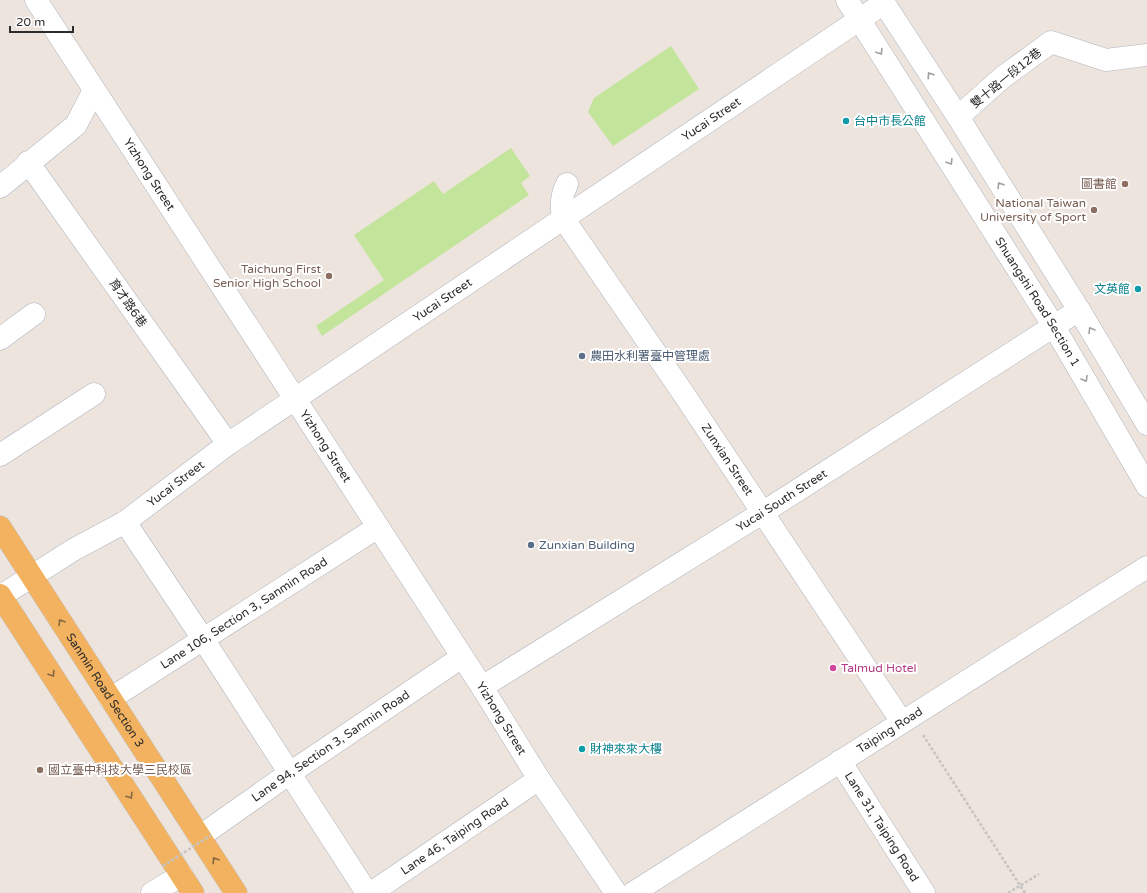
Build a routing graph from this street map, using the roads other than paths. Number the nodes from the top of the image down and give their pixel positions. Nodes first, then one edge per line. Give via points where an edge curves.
1 (36, 0) edge
2 (847, 0) edge
3 (883, 2) edge
4 (859, 19) junction
5 (1147, 55) edge
6 (94, 90) junction
7 (958, 118) junction
8 (28, 162) junction
9 (567, 184) dead end
10 (0, 187) edge
11 (563, 218) junction
12 (1079, 310) junction
13 (34, 314) dead end
14 (1053, 326) junction
15 (0, 339) edge
16 (94, 394) dead end
17 (295, 400) junction
18 (1147, 424) edge
19 (228, 444) junction
20 (0, 455) edge
21 (1147, 486) edge
22 (762, 513) junction
23 (125, 522) junction
24 (0, 527) edge
25 (378, 527) junction
26 (1147, 567) edge
27 (31, 576) junction
28 (0, 595) edge
29 (203, 639) junction
30 (462, 657) junction
31 (482, 687) junction
32 (110, 699) junction
33 (906, 719) junction
34 (840, 761) junction
35 (290, 773) junction
36 (539, 779) junction
37 (205, 836) junction
38 (172, 870) junction
39 (152, 893) edge
40 (194, 893) edge
41 (236, 893) edge
42 (367, 893) edge
43 (370, 893) edge
44 (616, 893) edge
45 (633, 893) edge
46 (924, 893) edge

1 - 6 street, Yizhong Street
2 - 4 street, Shuangshi Road Section 1
3 - 4 street, Yucai Street
7 -> 3 street
4 - 11 street, Yucai Street
4 -> 14 street, Shuangshi Road Section 1
5 - 7 street, 雙十路一段12巷 via 1106,60 1051,42 1003,78
6 - 8 street via 76,125
6 - 17 street, Yizhong Street
12 -> 7 street
8 - 10 street
8 - 19 street, 育才路6巷
9 - 11 street via 561,204
11 - 17 street, Yucai Street
11 - 22 street, Zunxian Street via 682,390
12 - 14 street, Yucai South Street
18 -> 12 street
13 - 15 street
14 -> 21 street, Shuangshi Road Section 1
14 - 22 street, Yucai South Street
16 - 20 street
17 - 19 street, Yucai Street
17 - 25 street, Yizhong Street
19 - 23 street, Yucai Street
22 - 31 street, Yucai South Street
22 - 33 street, Zunxian Street
23 - 27 street, Yucai Street
23 - 29 street
24 - 27 main road, Sanmin Road Section 3
25 - 29 street, Lane 106, Section 3, Sanmin Road
25 - 30 street, Yizhong Street
26 - 33 street, Taiping Road
27 - 28 street, Yucai Street
32 -> 27 main road, Sanmin Road Section 3
28 -> 38 main road
29 - 32 street, Lane 106, Section 3, Sanmin Road
29 - 35 street
30 - 31 street, Yizhong Street
30 - 35 street, Lane 94, Section 3, Sanmin Road
31 - 36 street, Yizhong Street
32 - 37 main road, Sanmin Road Section 3
33 - 34 street, Taiping Road
34 - 45 street, Taiping Road
34 - 46 street, Lane 31, Taiping Road
35 - 37 street, Lane 94, Section 3, Sanmin Road
35 - 42 street
36 - 43 street, Lane 46, Taiping Road
36 - 44 street, Yizhong Street
41 -> 37 main road, Sanmin Road Section 3
38 - 39 street
38 - 40 main road

